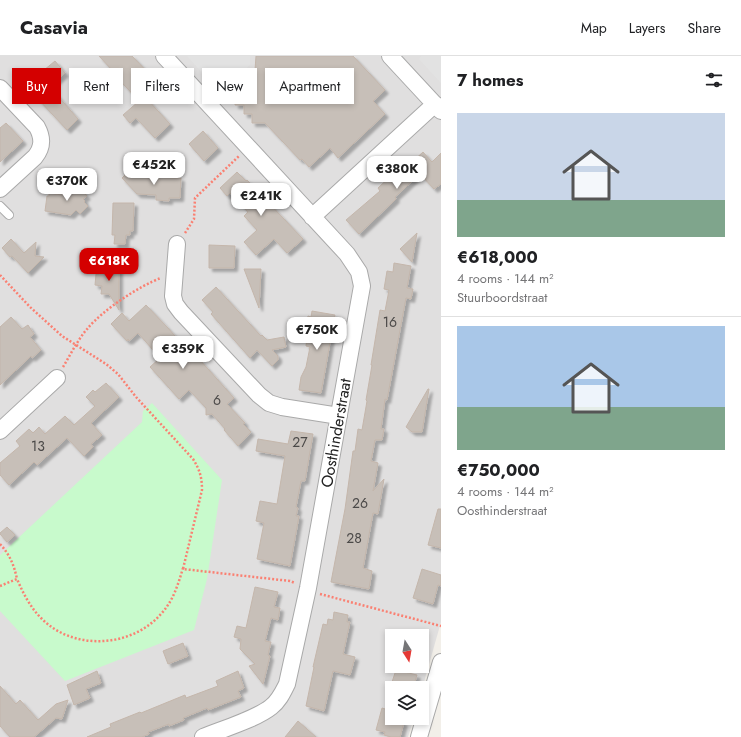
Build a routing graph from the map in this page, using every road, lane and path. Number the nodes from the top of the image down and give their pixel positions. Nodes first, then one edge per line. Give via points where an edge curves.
1 (164, 56) edge
2 (390, 56) edge
3 (0, 88) edge
4 (438, 107) edge
5 (248, 147) junction
6 (0, 189) edge
7 (0, 206) edge
8 (9, 215) dead end
9 (312, 217) junction
10 (177, 244) joint
11 (174, 273) junction
12 (0, 275) edge
13 (76, 345) junction
14 (57, 378) joint
15 (339, 416) junction
16 (0, 431) edge
17 (0, 544) edge
18 (183, 569) junction
19 (17, 579) junction
20 (0, 586) edge
21 (308, 588) junction
22 (441, 626) edge
23 (441, 662) edge
24 (203, 737) edge
25 (419, 737) edge

1 - 5 street, Oosthinderstraat
2 - 4 street
3 - 6 street via 37,127 42,139 35,157
4 - 9 street
5 - 9 street, Oosthinderstraat
5 - 10 path via 195,198 194,219
7 - 8 lane
9 - 15 street, Oosthinderstraat via 347,254 359,272 362,286
10 - 11 street
11 - 13 path via 153,280 117,302 88,328
11 - 15 street via 173,296 180,312 259,395 269,403 282,407
12 - 13 path via 30,307
13 - 14 path
13 - 18 path via 118,374 199,468 202,490
14 - 16 street
15 - 21 street, Oosthinderstraat
17 - 19 path via 8,552
18 - 19 path via 172,600 161,614 131,636 111,641 92,642 73,638 57,630 41,619
18 - 21 path via 290,581
19 - 20 path
21 - 22 path via 318,594
21 - 24 street, Oosthinderstraat via 287,684 281,696 261,714
23 - 25 street

